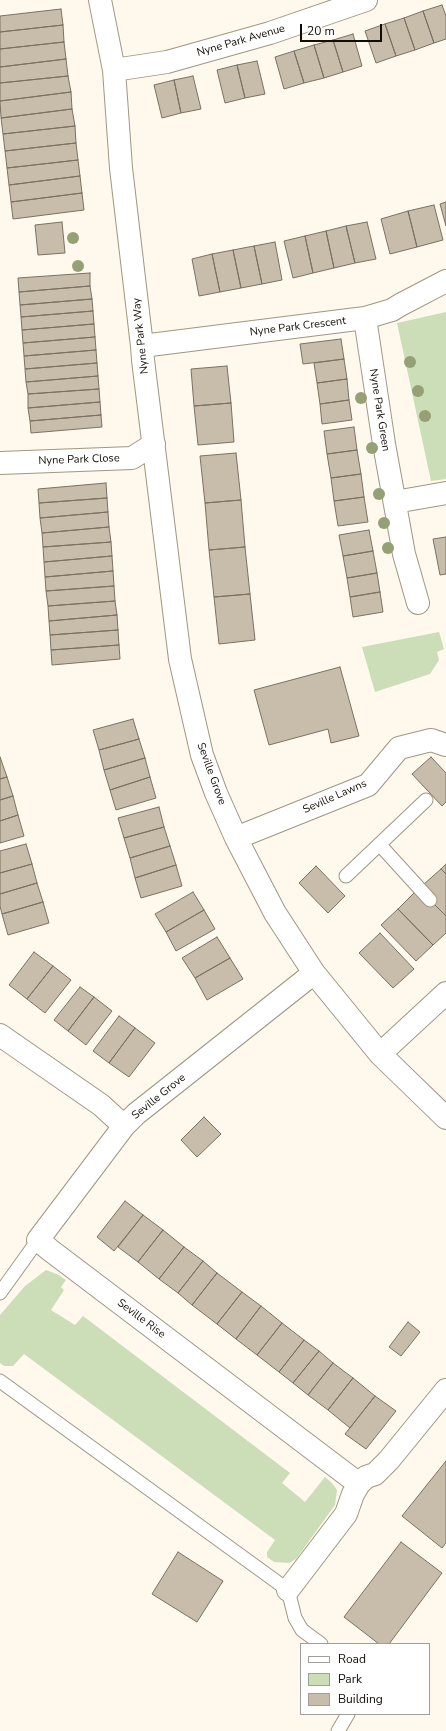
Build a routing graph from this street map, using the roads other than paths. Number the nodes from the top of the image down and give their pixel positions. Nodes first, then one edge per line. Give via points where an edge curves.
1 (100, 0) edge
2 (366, 0) edge
3 (114, 70) junction
4 (446, 281) edge
5 (365, 318) junction
6 (142, 346) junction
7 (154, 444) junction
8 (0, 463) edge
9 (446, 493) edge
10 (395, 502) junction
11 (418, 603) dead end
12 (182, 673) joint
13 (446, 745) edge
14 (426, 800) dead end
15 (236, 838) junction
16 (380, 845) junction
17 (346, 876) dead end
18 (430, 900) dead end
19 (314, 973) junction
20 (446, 993) edge
21 (0, 1034) edge
22 (380, 1054) junction
23 (446, 1118) edge
24 (124, 1126) junction
25 (38, 1240) junction
26 (0, 1293) edge
27 (0, 1381) edge
28 (446, 1390) edge
29 (359, 1484) junction
30 (288, 1590) junction
31 (320, 1643) edge
32 (347, 1715) edge
33 (338, 1731) edge

1 - 3 street, Nyne Park Way
2 - 3 street, Nyne Park Avenue via 255,37 167,62
3 - 6 street, Nyne Park Way via 121,168
4 - 5 street, Nyne Park Crescent via 392,310
5 - 6 street, Nyne Park Crescent
5 - 10 street, Nyne Park Green
6 - 7 street, Nyne Park Way
7 - 8 street, Nyne Park Close via 132,458
7 - 12 street, Nyne Park Way
9 - 10 street
10 - 11 street, Nyne Park Green via 404,554
12 - 15 street, Seville Grove via 202,755
13 - 15 street, Seville Lawns via 431,740 399,748 368,785
14 - 16 lane
15 - 19 street, Seville Grove via 275,913
16 - 17 lane
16 - 18 lane
19 - 22 street, Seville Grove
19 - 24 street, Seville Grove
20 - 22 street
21 - 24 street, Seville Grove via 101,1105
22 - 23 street, Seville Grove
24 - 25 street
25 - 26 lane
25 - 29 street, Seville Rise
27 - 30 lane
28 - 29 street via 389,1460 375,1474
29 - 30 street via 346,1514
30 - 31 lane via 295,1618 302,1630
32 - 33 lane

